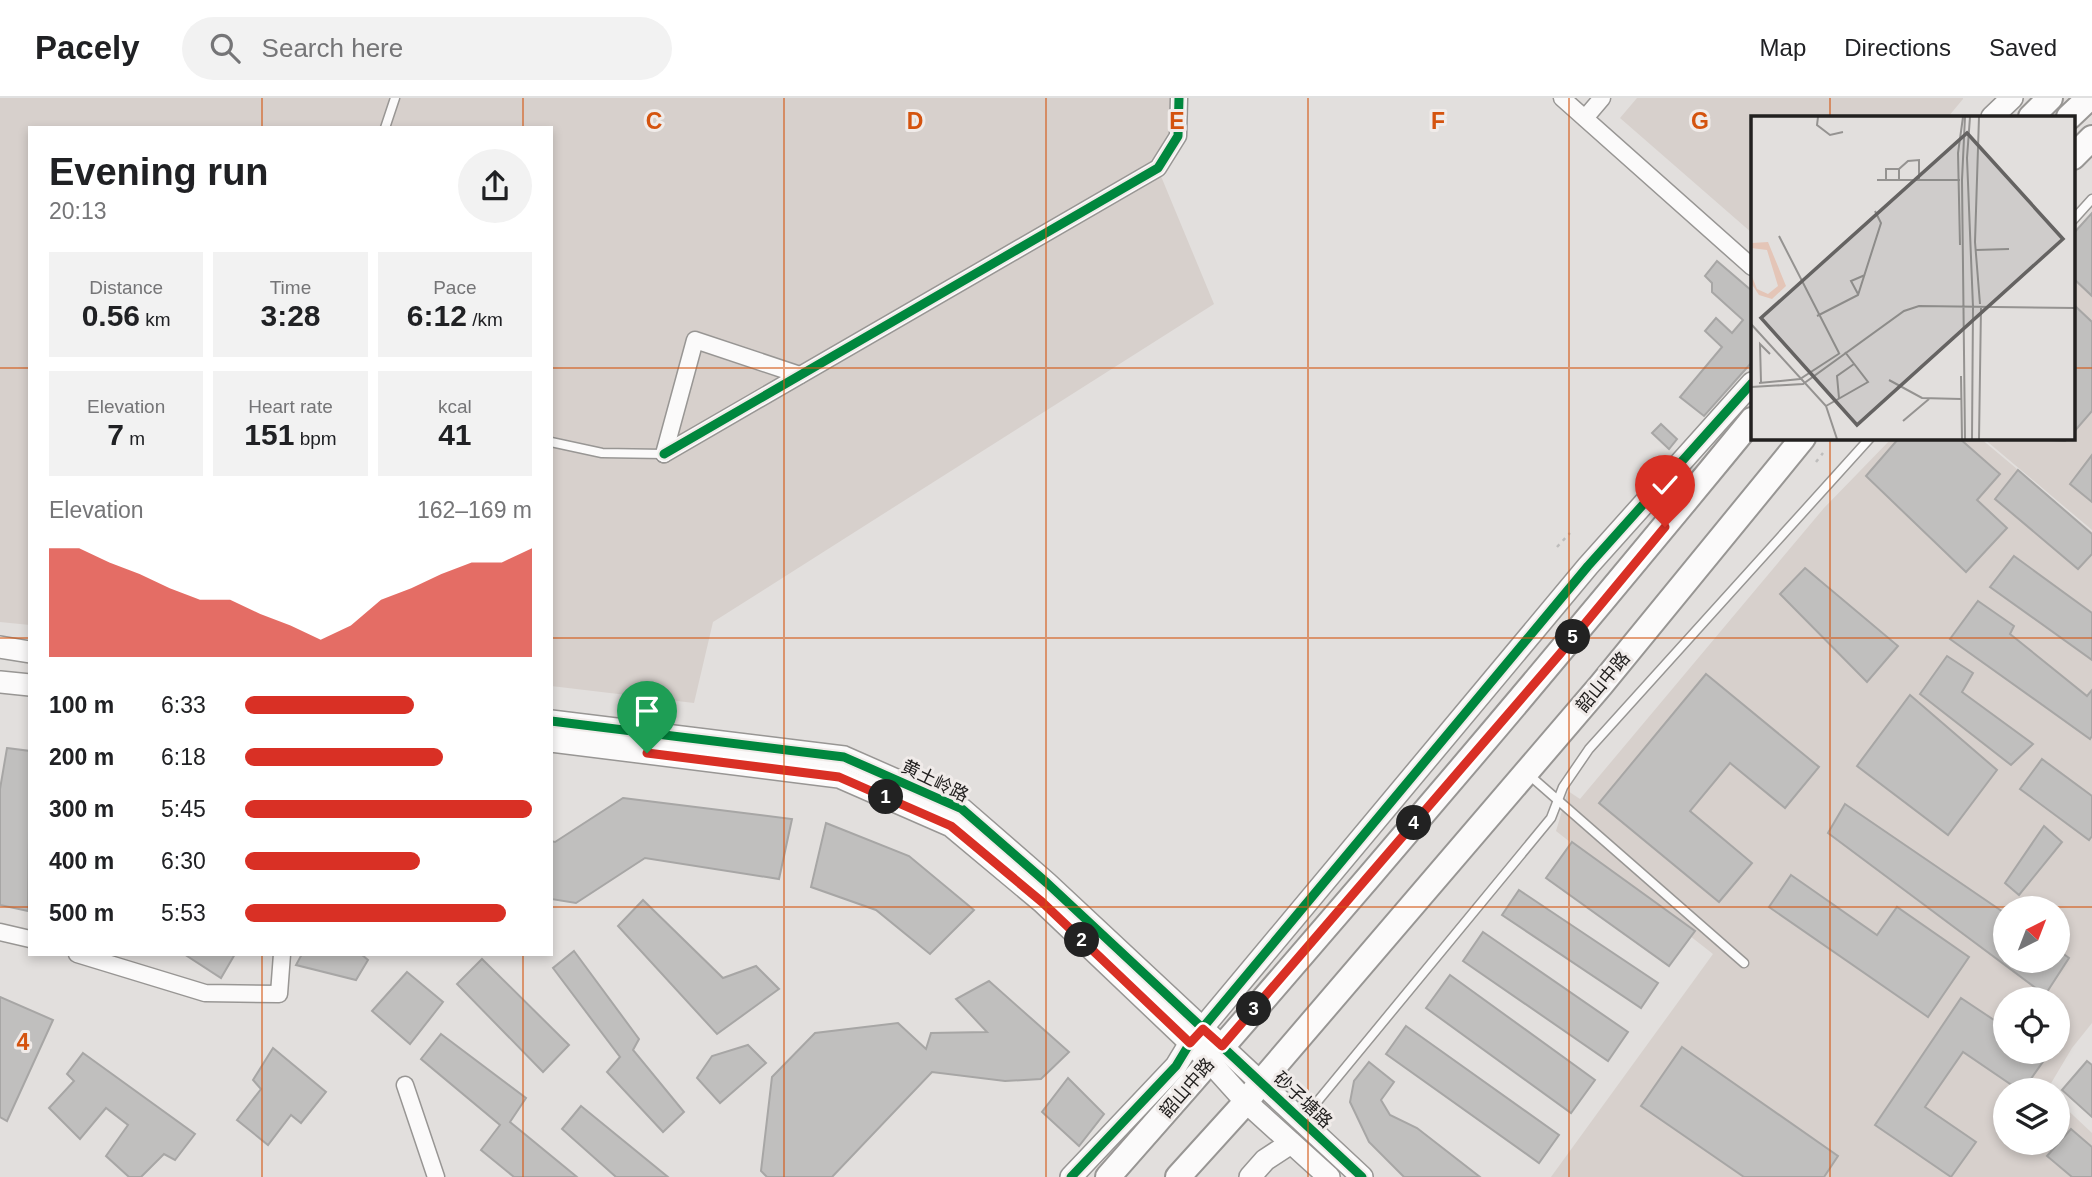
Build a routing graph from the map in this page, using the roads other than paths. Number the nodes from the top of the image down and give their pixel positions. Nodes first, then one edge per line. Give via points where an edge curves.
1 (395, 98) edge
2 (1180, 98) edge
3 (1562, 98) edge
4 (1602, 98) edge
5 (2012, 98) edge
6 (2050, 98) edge
7 (2089, 98) edge
8 (2092, 111) edge
9 (1993, 116) edge
10 (2032, 116) edge
11 (2070, 116) edge
12 (1585, 118) junction
13 (387, 126) edge
14 (2074, 129) edge
15 (2092, 138) edge
16 (2074, 156) edge
17 (2092, 200) edge
18 (2074, 219) edge
19 (1751, 266) edge
20 (800, 375) junction
21 (1751, 384) edge
22 (1751, 421) edge
23 (1802, 439) edge
24 (1869, 439) edge
25 (553, 442) edge
26 (664, 454) junction
27 (0, 647) edge
28 (28, 652) edge
29 (0, 682) edge
30 (28, 685) edge
31 (553, 721) edge
32 (553, 741) edge
33 (1526, 772) junction
34 (1558, 801) junction
35 (0, 932) edge
36 (28, 939) edge
37 (84, 956) edge
38 (282, 956) edge
39 (1744, 963) dead end
40 (1197, 1036) junction
41 (1216, 1054) junction
42 (405, 1085) dead end
43 (1254, 1092) junction
44 (1301, 1121) junction
45 (1291, 1143) junction
46 (436, 1177) edge
47 (1071, 1177) edge
48 (1108, 1177) edge
49 (1178, 1177) edge
50 (1250, 1177) edge
51 (1329, 1177) edge
52 (1362, 1177) edge

1 - 13 lane
2 - 20 street via 1178,136 1158,168
3 - 12 street
4 - 12 street
5 - 9 street
6 - 10 main road
7 - 11 main road
8 - 14 main road
12 - 19 street
15 - 16 main road
17 - 18 lane
20 - 26 street
20 - 26 street via 695,340
21 - 40 street via 1588,566
22 - 41 main road, 韶山中路 via 1559,655
23 - 33 main road, 韶山中路
24 - 34 lane via 1589,749
25 - 26 lane via 602,453
27 - 28 street
29 - 30 street
31 - 40 street, 黄土岭路 via 844,757 962,809 1047,883
32 - 40 street, 黄土岭路 via 839,777 951,826
33 - 34 lane
33 - 43 main road, 韶山中路
34 - 39 lane
34 - 44 lane via 1551,818
35 - 36 street
37 - 38 street via 205,993 279,994
40 - 41 street, 黄土岭路
40 - 47 street via 1176,1066
41 - 43 street, 砂子塘路
41 - 48 main road, 韶山中路
42 - 46 street
43 - 44 street, 砂子塘路
43 - 45 street, 砂子塘路
43 - 49 main road, 韶山中路
44 - 52 street, 砂子塘路
45 - 50 street via 1265,1160
45 - 51 street, 砂子塘路

